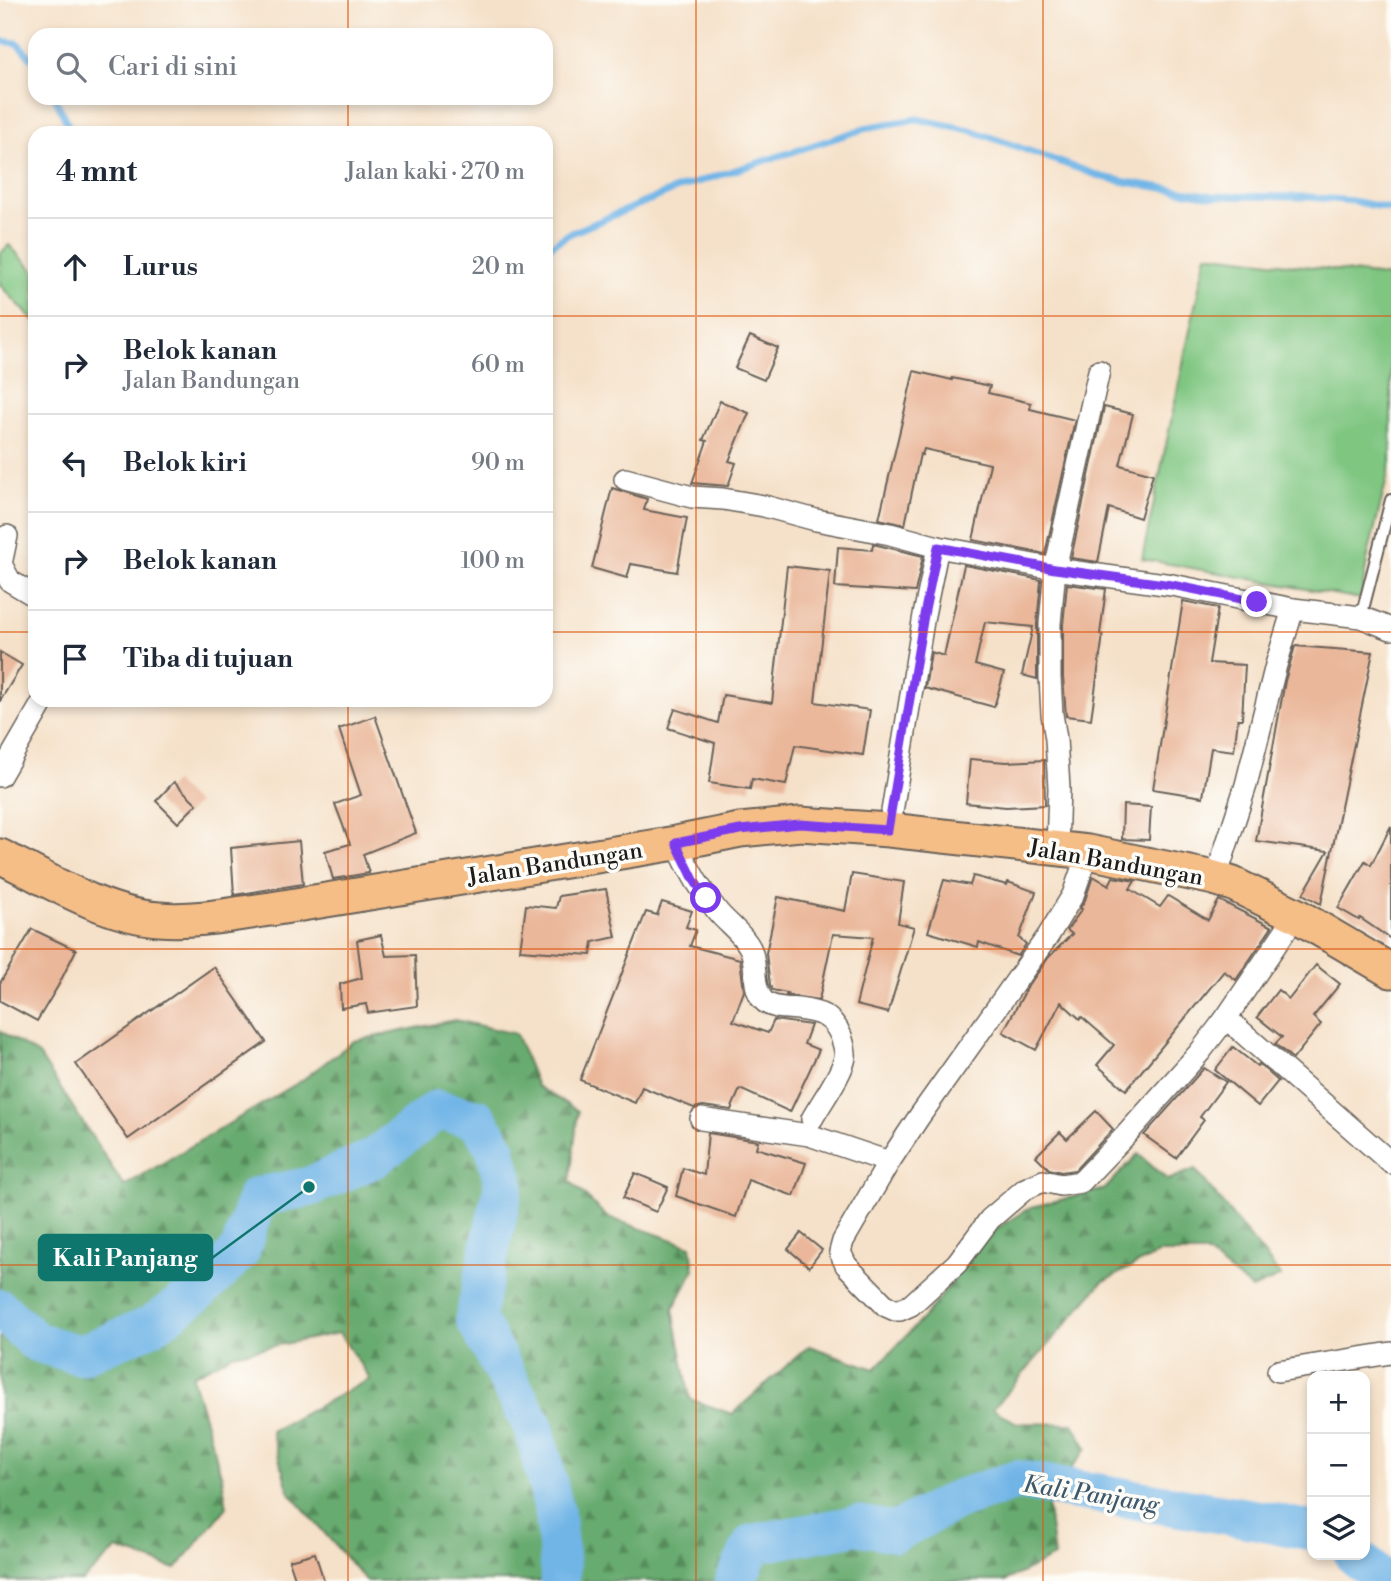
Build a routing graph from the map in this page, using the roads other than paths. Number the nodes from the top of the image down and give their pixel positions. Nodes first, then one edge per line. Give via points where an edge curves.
1 (1099, 371) dead end
2 (625, 479) dead end
3 (1391, 500) edge
4 (8, 536) dead end
5 (938, 547) junction
6 (1055, 569) junction
7 (28, 592) edge
8 (1293, 609) junction
9 (1361, 617) junction
10 (1391, 629) edge
11 (40, 707) edge
12 (0, 776) edge
13 (888, 830) junction
14 (676, 843) junction
15 (1072, 850) junction
16 (0, 856) edge
17 (1214, 878) junction
18 (1296, 915) junction
19 (1391, 971) edge
20 (1226, 1018) junction
21 (701, 1119) dead end
22 (812, 1119) dead end
23 (889, 1162) junction
24 (1391, 1163) edge
25 (1391, 1353) edge
26 (1279, 1371) dead end

1 - 6 street
2 - 5 street via 691,497 764,506
3 - 9 lane
4 - 7 street via 1,564 10,581
5 - 6 street
5 - 13 street
6 - 8 street via 1172,585
6 - 15 street via 1050,624 1052,714 1059,788
8 - 9 street
8 - 17 street via 1246,785
9 - 10 street
11 - 12 street
13 - 14 main road, Jalan Bandungan via 800,824
13 - 15 main road, Jalan Bandungan
14 - 16 main road, Jalan Bandungan via 184,919 157,919 102,905
14 - 22 street via 706,898 750,946 762,1000 770,1006 814,1012 836,1026 845,1057
15 - 17 main road, Jalan Bandungan
15 - 23 street via 1073,895
17 - 18 main road, Jalan Bandungan
18 - 19 main road, Jalan Bandungan
18 - 20 street
20 - 23 street via 1081,1182 1061,1185 1043,1181 1025,1189 990,1219 950,1270 900,1310 886,1306 846,1265 840,1252
20 - 24 street
21 - 23 street via 809,1135
25 - 26 street

